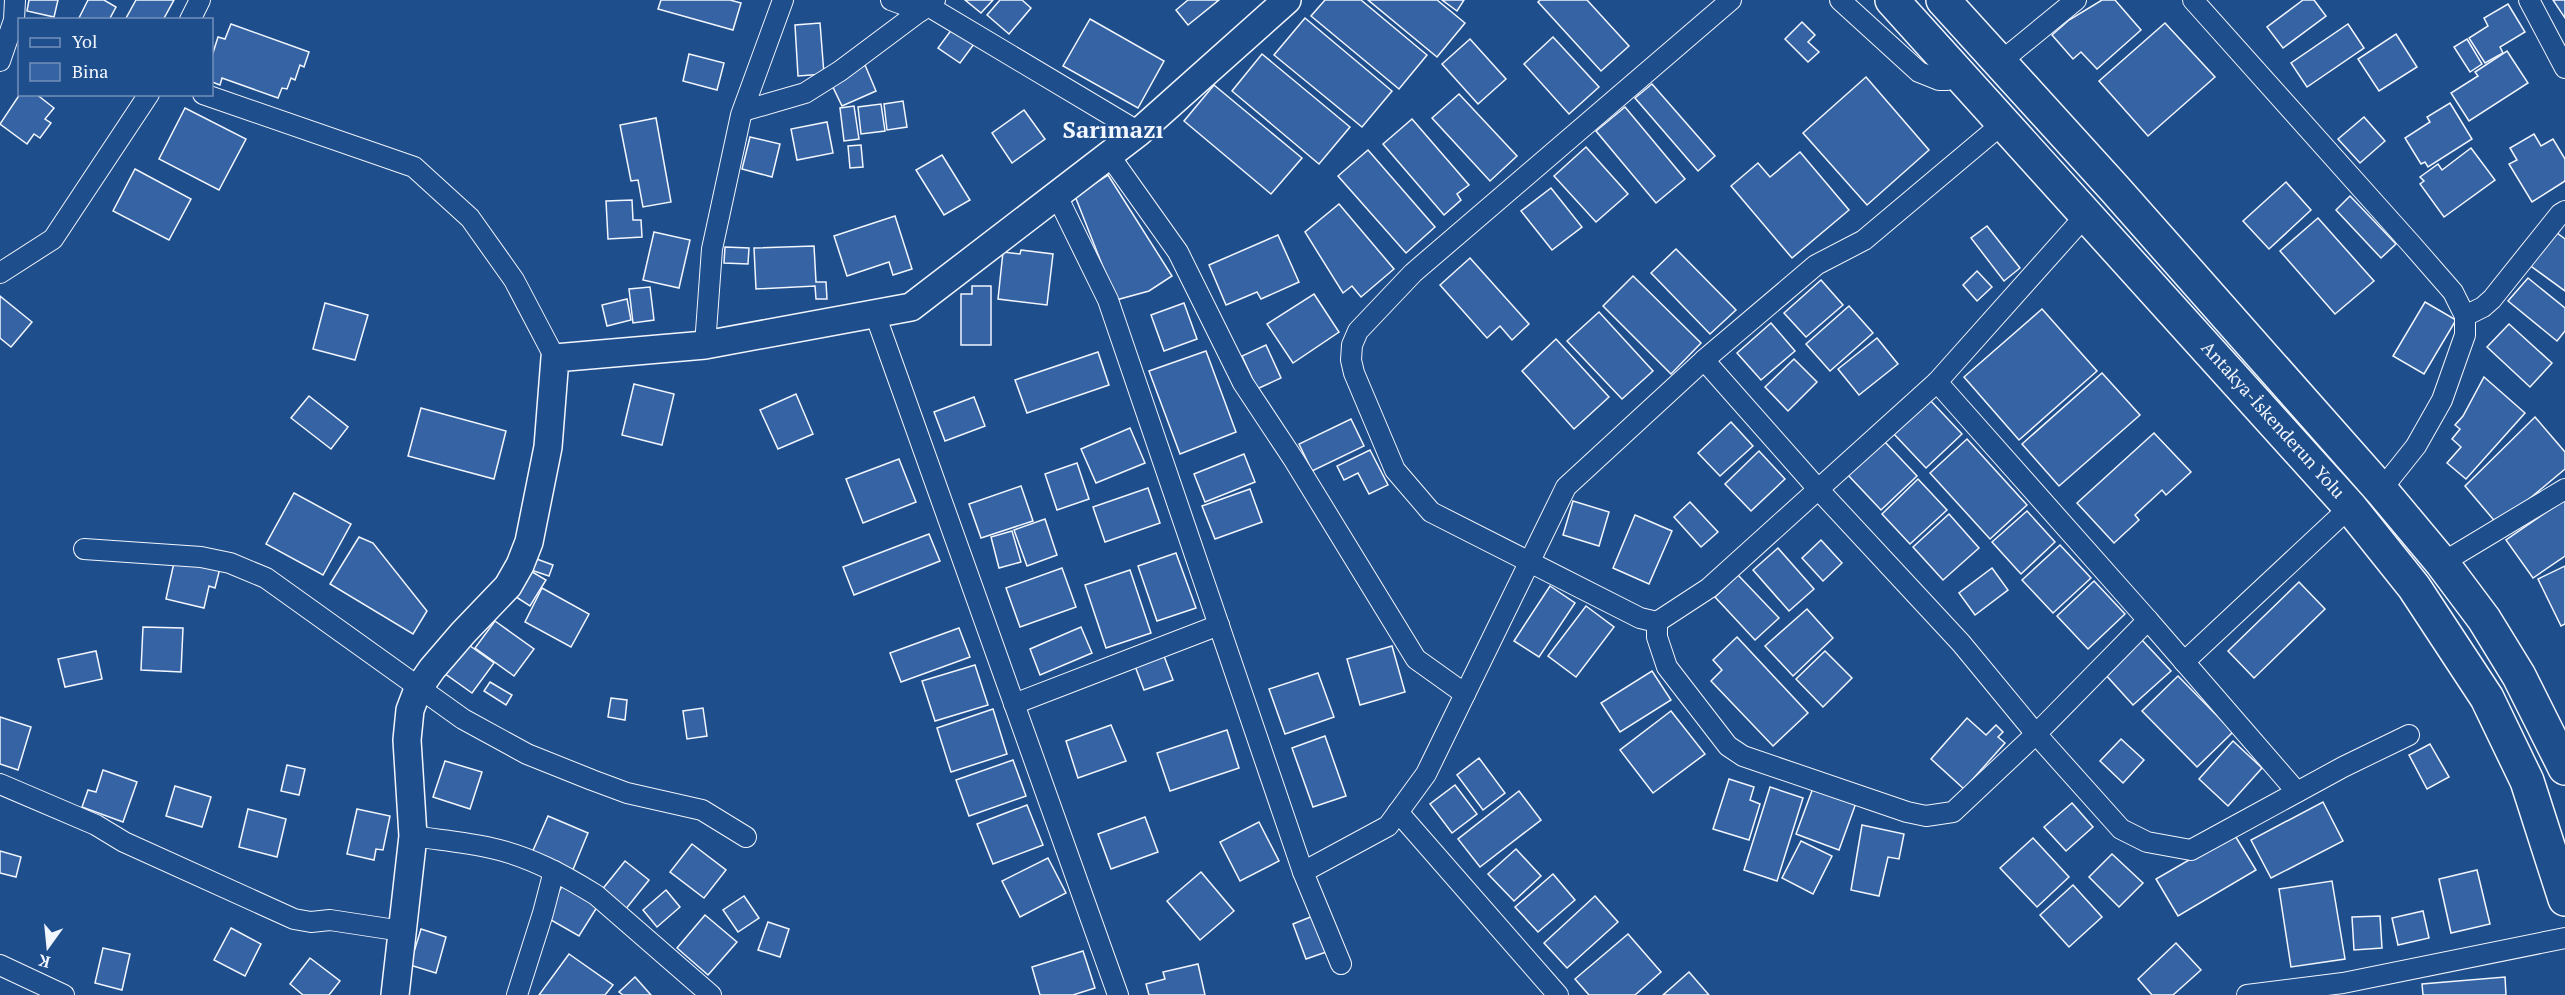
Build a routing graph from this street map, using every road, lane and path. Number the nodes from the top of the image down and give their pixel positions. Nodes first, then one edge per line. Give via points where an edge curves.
1 (15, 0) edge
2 (200, 0) edge
3 (783, 0) edge
4 (891, 0) edge
5 (1287, 0) edge
6 (1731, 0) edge
7 (1840, 0) edge
8 (1892, 0) edge
9 (1942, 0) edge
10 (2076, 0) edge
11 (2193, 0) edge
12 (2529, 0) edge
13 (928, 6) edge
14 (191, 18) edge
15 (0, 61) edge
16 (1999, 63) junction
17 (2565, 68) edge
18 (1958, 75) junction
19 (148, 96) edge
20 (209, 96) edge
21 (743, 111) junction
22 (2002, 124) junction
23 (1139, 132) junction
24 (1109, 154) junction
25 (1056, 194) junction
26 (2565, 211) edge
27 (2086, 215) junction
28 (0, 273) edge
29 (875, 314) junction
30 (2464, 316) junction
31 (705, 345) junction
32 (555, 358) junction
33 (1704, 360) junction
34 (1937, 382) junction
35 (1818, 489) junction
36 (2565, 489) edge
37 (2381, 490) junction
38 (2350, 507) junction
39 (84, 549) dead end
40 (1530, 562) junction
41 (2442, 563) junction
42 (2148, 620) junction
43 (1657, 622) junction
44 (1219, 625) junction
45 (2184, 662) junction
46 (418, 689) junction
47 (1465, 694) junction
48 (1014, 704) junction
49 (2036, 734) junction
50 (2409, 735) dead end
51 (2565, 768) edge
52 (0, 784) edge
53 (2297, 792) junction
54 (1398, 812) junction
55 (413, 836) junction
56 (746, 837) dead end
57 (554, 871) junction
58 (1303, 872) junction
59 (2565, 899) edge
60 (402, 931) junction
61 (2565, 938) edge
62 (1341, 964) dead end
63 (0, 965) edge
64 (2344, 989) edge
65 (64, 995) edge
66 (394, 995) edge
67 (517, 995) edge
68 (711, 995) edge
69 (1118, 995) edge
70 (1558, 995) edge
71 (2247, 995) edge

1 - 15 street via 14,20
2 - 14 street
3 - 21 street
4 - 13 street
5 - 23 street
6 - 40 street via 1413,273 1368,319 1352,345 1354,373 1395,470 1431,512
7 - 18 street via 1919,72 1939,80
8 - 18 highway, Antakya-İskenderun Yolu
9 - 16 highway, Antakya-İskenderun Yolu
10 - 16 street
11 - 30 street via 2453,292
12 - 17 street
13 - 21 street via 805,93
13 - 23 street
16 - 37 highway, Antakya-İskenderun Yolu
18 - 22 highway, Antakya-İskenderun Yolu
19 - 28 street via 53,239
20 - 32 street via 414,167 470,218 514,280
21 - 31 street via 712,249
22 - 27 highway, Antakya-İskenderun Yolu
22 - 33 street via 1864,240 1816,265
23 - 24 street
24 - 25 street
24 - 47 street via 1178,252 1243,383 1416,659
25 - 29 street via 911,307
25 - 44 street via 1108,300
26 - 30 street via 2492,299
27 - 34 street
27 - 38 highway, Antakya-İskenderun Yolu
29 - 31 street
29 - 48 street
30 - 37 street via 2465,335 2442,400 2416,446
31 - 32 street
32 - 46 street via 548,447 529,542 520,565 508,586
33 - 35 street
33 - 40 street via 1566,487
34 - 35 street
34 - 42 street
35 - 43 street via 1709,588
35 - 49 street via 1960,643
36 - 41 street
37 - 41 highway, Antakya-İskenderun Yolu
38 - 45 street
38 - 59 highway, Antakya-İskenderun Yolu via 2414,587 2487,698 2527,781
39 - 46 street via 201,557 257,574
40 - 43 street via 1640,618
40 - 47 street
41 - 51 highway, Antakya-İskenderun Yolu via 2484,619 2519,676
42 - 45 street
42 - 49 street
43 - 49 street via 1657,637 1667,667 1728,746 1743,756 1907,812 1926,816 1953,812
44 - 48 street
44 - 58 street
45 - 53 street
46 - 55 street via 410,710 407,740
46 - 56 street via 463,719 527,753 627,793 702,810
47 - 54 street via 1426,774
48 - 69 street
49 - 53 street via 2121,829 2171,848 2191,850
50 - 53 street
52 - 60 street via 294,919
54 - 58 street via 1388,826
54 - 70 street
55 - 57 street via 491,848 522,856
55 - 60 street
57 - 67 street
57 - 68 street via 596,895
58 - 62 street
60 - 66 street
61 - 64 street
63 - 65 street
64 - 71 street

